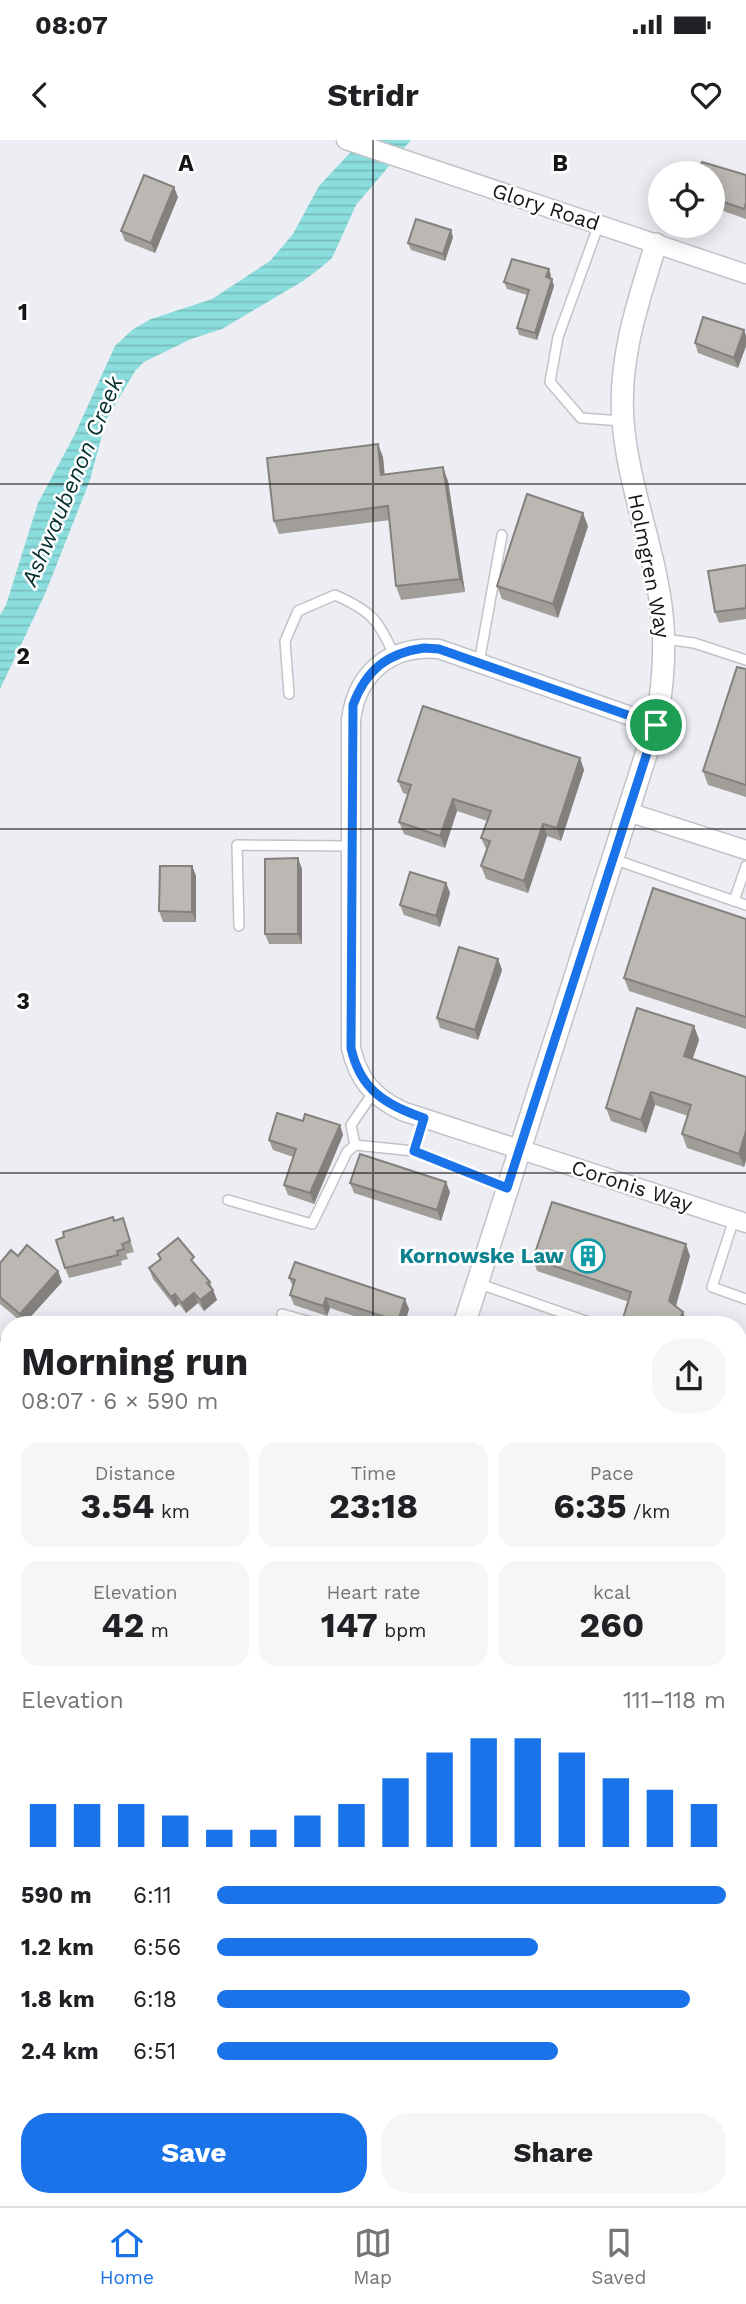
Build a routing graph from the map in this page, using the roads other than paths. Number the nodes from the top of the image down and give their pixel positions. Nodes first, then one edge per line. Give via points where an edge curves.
1 (346, 140) edge
2 (599, 224) junction
3 (656, 244) junction
4 (746, 274) edge
5 (623, 421) junction
6 (502, 535) dead end
7 (664, 639) junction
8 (394, 655) junction
9 (746, 660) edge
10 (479, 663) junction
11 (289, 694) dead end
12 (656, 725) junction
13 (628, 812) junction
14 (351, 846) junction
15 (746, 850) edge
16 (613, 859) junction
17 (746, 866) edge
18 (734, 901) junction
19 (746, 905) edge
20 (239, 926) dead end
21 (373, 1093) junction
22 (424, 1118) junction
23 (355, 1145) junction
24 (519, 1149) junction
25 (414, 1151) junction
26 (507, 1188) junction
27 (228, 1200) dead end
28 (740, 1221) edge
29 (477, 1283) junction
30 (746, 1299) edge
31 (282, 1314) dead end
32 (289, 1316) edge
33 (467, 1316) edge
34 (571, 1316) edge

1 - 2 street, Glory Road
2 - 3 street, Glory Road
2 - 5 lane via 558,337 550,382 581,418
3 - 4 street, Glory Road
3 - 5 street, Holmgren Way via 626,352
5 - 7 street, Holmgren Way
6 - 10 lane
7 - 9 lane via 694,643
7 - 12 street, Holmgren Way
8 - 10 street via 439,649
8 - 11 lane via 380,624 364,608 335,595 298,611 285,641
8 - 14 street via 369,673 353,705
10 - 12 street
12 - 13 street, Holmgren Way
13 - 15 street
13 - 16 street, Holmgren Way
14 - 20 lane via 237,845
14 - 21 street via 351,1048 355,1065
16 - 18 lane
16 - 24 street, Holmgren Way
17 - 18 lane
18 - 19 lane
21 - 22 street, Coronis Way via 387,1104
21 - 23 lane via 351,1125
22 - 24 street, Coronis Way
22 - 25 lane
23 - 25 lane
23 - 27 lane via 346,1153 312,1224
24 - 26 street, Holmgren Way
24 - 28 street, Coronis Way
25 - 26 lane
26 - 29 street, Holmgren Way
28 - 30 lane via 712,1287
29 - 33 street, Holmgren Way
29 - 34 lane
31 - 32 lane

